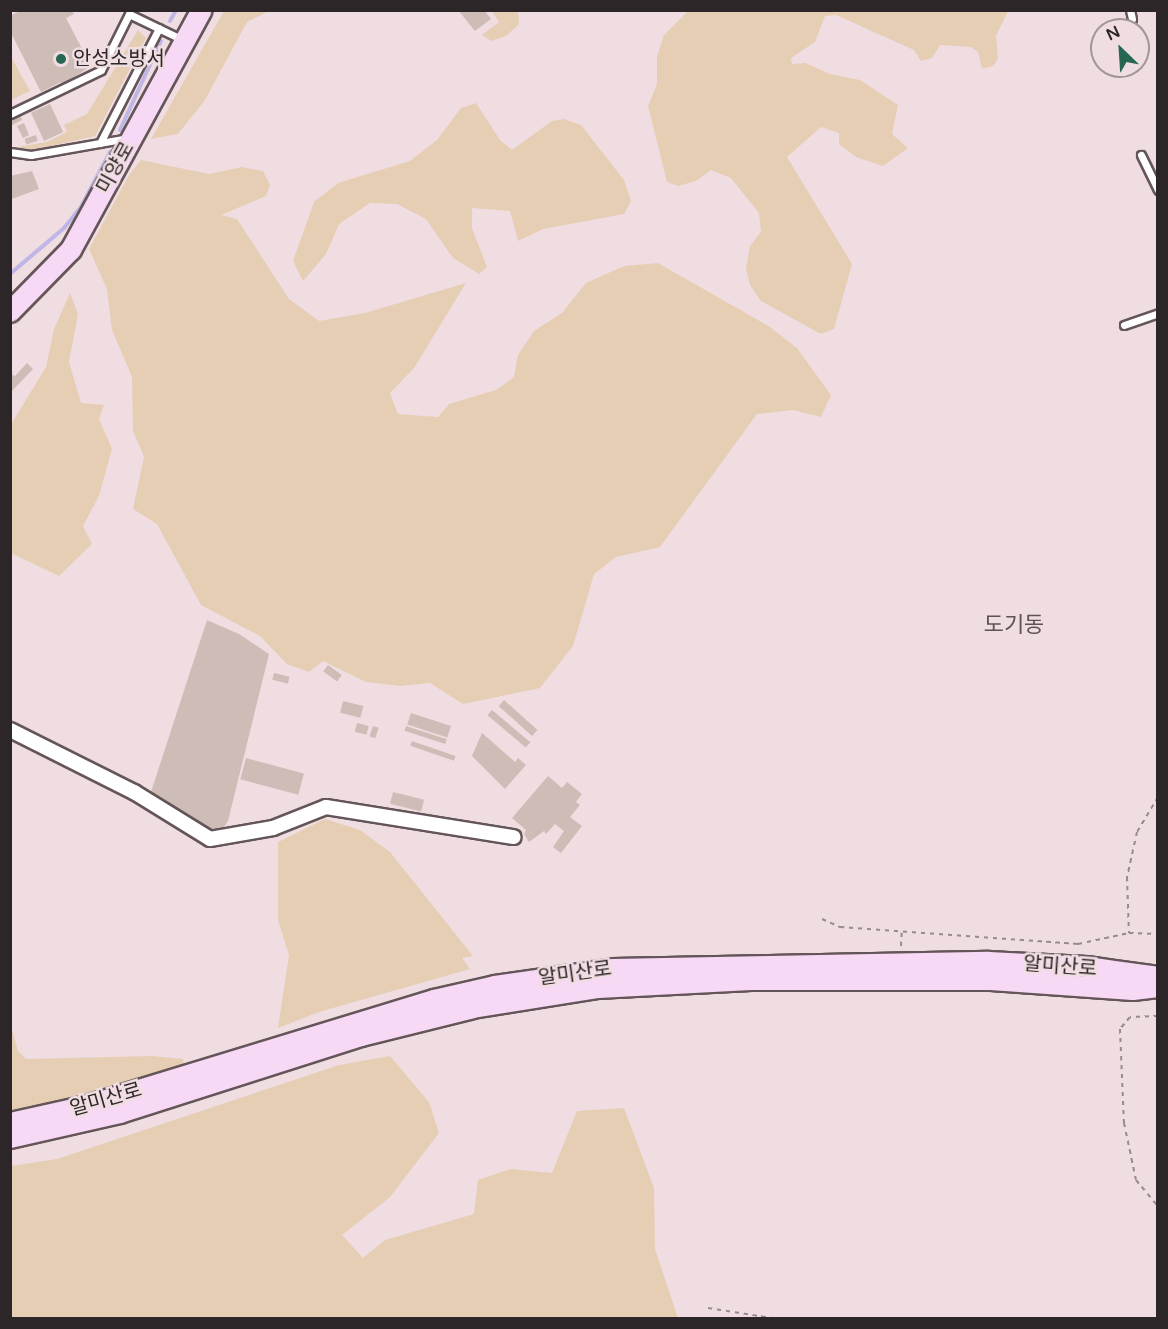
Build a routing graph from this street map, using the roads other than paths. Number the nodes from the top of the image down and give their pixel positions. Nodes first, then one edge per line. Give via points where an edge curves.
1 (202, 10) edge
2 (159, 28) junction
3 (186, 41) junction
4 (10, 114) edge
5 (133, 138) junction
6 (100, 143) junction
7 (10, 152) edge
8 (1141, 155) dead end
9 (1158, 190) edge
10 (10, 312) edge
11 (1158, 313) edge
12 (1124, 325) dead end
13 (10, 730) edge
14 (514, 837) dead end
15 (1158, 977) edge
16 (1158, 987) edge
17 (10, 1123) edge
18 (10, 1138) edge

1 - 3 main road, 미양로
2 - 3 lane
2 - 4 lane via 129,14 101,70
2 - 6 lane
3 - 5 main road, 미양로
5 - 6 lane
5 - 10 main road, 미양로 via 71,250
6 - 7 lane via 31,155
8 - 9 lane
11 - 12 lane
13 - 14 street via 134,792 210,839 273,828 326,807
15 - 17 main road, 알미산로 via 1087,967 989,962 613,969 495,986 434,1000 87,1106
16 - 18 main road, 알미산로 via 1133,990 991,981 751,980 598,988 473,1008 361,1036 120,1113

